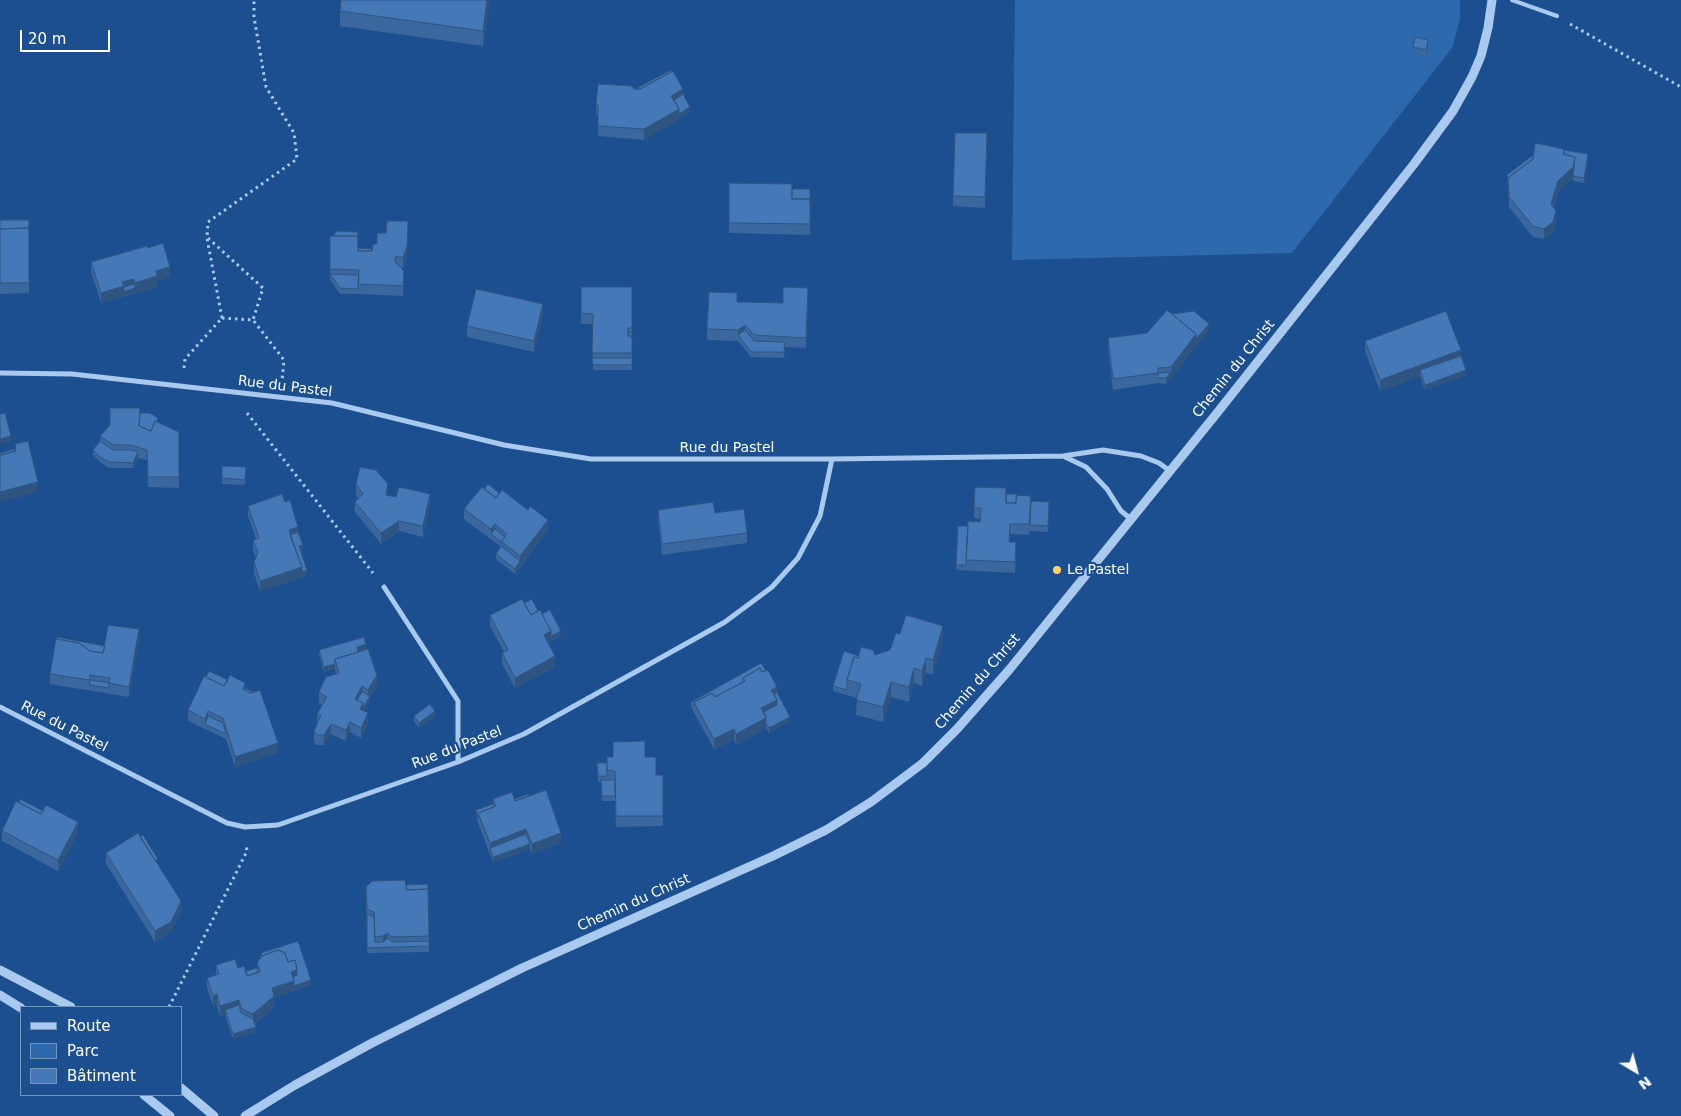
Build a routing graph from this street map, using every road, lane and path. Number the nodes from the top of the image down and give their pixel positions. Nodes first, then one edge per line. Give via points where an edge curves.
1 (254, 0) edge
2 (1492, 0) edge
3 (1512, 0) edge
4 (1557, 16) joint
5 (1681, 87) edge
6 (207, 238) junction
7 (222, 318) junction
8 (253, 320) junction
9 (185, 359) dead end
10 (284, 360) dead end
11 (0, 373) edge
12 (231, 392) junction
13 (1063, 456) junction
14 (832, 459) junction
15 (1170, 471) junction
16 (1131, 519) junction
17 (384, 587) joint
18 (0, 707) edge
19 (458, 762) junction
20 (245, 828) junction
21 (0, 970) edge
22 (0, 995) edge
23 (69, 1006) edge
24 (170, 1006) edge
25 (20, 1007) edge
26 (182, 1089) edge
27 (145, 1096) edge
28 (170, 1116) edge
29 (214, 1116) edge
30 (245, 1116) edge

1 - 6 path via 266,87 294,133 297,159 208,222
2 - 15 street, Chemin du Christ via 1481,56 1453,111
3 - 4 lane
4 - 5 path
6 - 7 path
6 - 8 path via 263,288
7 - 8 path
7 - 9 path
8 - 10 path
11 - 12 street, Rue du Pastel via 72,374
12 - 14 street, Rue du Pastel via 332,403 504,445 591,459
12 - 17 path
13 - 14 street, Rue du Pastel
13 - 15 street, Rue du Pastel via 1103,450 1140,456
13 - 16 street, Rue du Pastel via 1086,467
14 - 19 street, Rue du Pastel via 820,516 798,558 772,587 725,622 524,734
15 - 16 street, Chemin du Christ
16 - 30 street, Chemin du Christ via 957,729 923,763 871,802 826,830 773,856 522,968 372,1043
17 - 19 street via 458,701
18 - 20 street, Rue du Pastel via 227,823
19 - 20 street, Rue du Pastel via 278,825
20 - 24 path via 247,851
21 - 23 street
22 - 25 street
26 - 29 street
27 - 28 street

